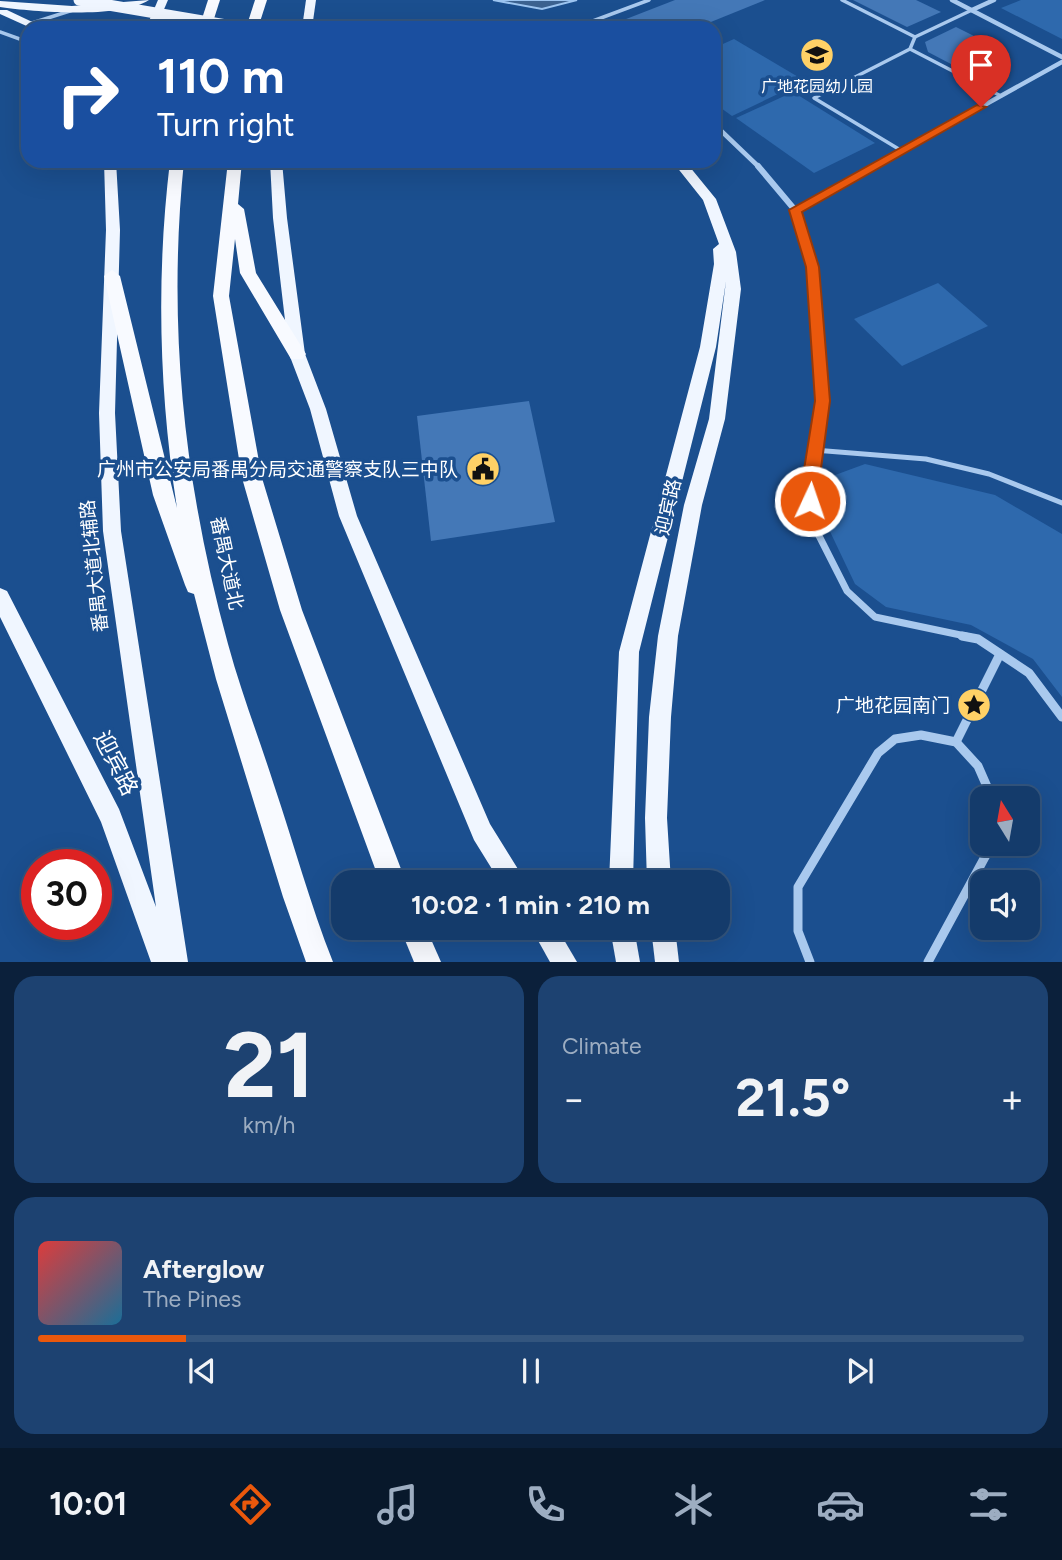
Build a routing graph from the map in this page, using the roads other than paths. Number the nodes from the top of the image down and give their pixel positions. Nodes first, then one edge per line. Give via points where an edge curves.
1 (93, 0) edge
2 (144, 0) edge
3 (163, 0) edge
4 (214, 0) edge
5 (261, 0) edge
6 (312, 0) edge
7 (649, 0) edge
8 (842, 0) edge
9 (953, 0) edge
10 (994, 0) edge
11 (80, 4) edge
12 (0, 5) edge
13 (972, 10) junction
14 (0, 11) edge
15 (24, 21) edge
16 (46, 21) edge
17 (154, 21) edge
18 (196, 21) edge
19 (207, 21) edge
20 (254, 21) edge
21 (308, 21) edge
22 (593, 21) edge
23 (0, 32) edge
24 (915, 37) junction
25 (21, 40) edge
26 (910, 49) junction
27 (1062, 60) edge
28 (1001, 96) junction
29 (721, 131) edge
30 (902, 151) junction
31 (110, 168) edge
32 (176, 168) edge
33 (234, 168) edge
34 (276, 168) edge
35 (684, 168) edge
36 (233, 189) junction
37 (795, 210) junction
38 (718, 222) junction
39 (112, 276) junction
40 (297, 354) junction
41 (814, 450) junction
42 (1062, 503) edge
43 (0, 597) edge
44 (217, 644) junction
45 (1000, 654) junction
46 (1062, 717) edge
47 (956, 742) junction
48 (987, 786) edge
49 (985, 856) edge
50 (389, 870) edge
51 (506, 870) edge
52 (621, 870) edge
53 (659, 870) edge
54 (418, 940) edge
55 (551, 940) edge
56 (624, 940) edge
57 (664, 940) edge
58 (164, 961) edge
59 (176, 961) edge
60 (320, 961) edge
61 (428, 961) edge
62 (565, 961) edge
63 (628, 961) edge
64 (667, 961) edge
65 (810, 961) edge
66 (928, 961) edge

1 - 11 lane
2 - 11 main road via 126,5
3 - 17 main road
4 - 19 highway
5 - 20 highway
6 - 21 main road
7 - 22 lane
8 - 24 lane
9 - 13 street
10 - 13 street
11 - 12 main road
11 - 16 lane
11 - 18 main road, bridge
13 - 24 lane
13 - 27 street
14 - 15 main road
23 - 25 lane
24 - 26 lane
26 - 28 lane
26 - 30 lane via 814,97
27 - 28 street
28 - 30 street
29 - 37 street via 770,178
30 - 37 street
31 - 39 main road, 番禺大道北辅路
32 - 44 highway, 番禺大道北 via 167,261 172,400 178,461
33 - 36 highway
34 - 40 main road
35 - 38 main road, 迎宾路 via 709,199
36 - 40 highway via 248,273
36 - 50 highway via 221,296 252,478 291,610
37 - 41 street via 813,267 822,401
38 - 52 main road via 721,264 708,347 629,652
38 - 53 main road, 迎宾路 via 729,252 734,289 717,419 693,505 668,636 656,806
39 - 44 highway via 163,495
39 - 59 main road, 番禺大道北辅路 via 107,413 112,531
40 - 51 main road via 318,409 348,516 482,832
41 - 42 lane via 926,459 989,474
41 - 45 street via 811,520 847,591 875,617 978,639
43 - 58 main road, 迎宾路 via 111,817
44 - 60 highway, 番禺大道北
45 - 46 street via 1029,673
45 - 47 street
47 - 48 street via 978,766
47 - 65 street via 921,735 895,739 878,753 798,887 797,931
49 - 66 street
54 - 61 highway
55 - 62 main road
56 - 63 main road
57 - 64 main road

